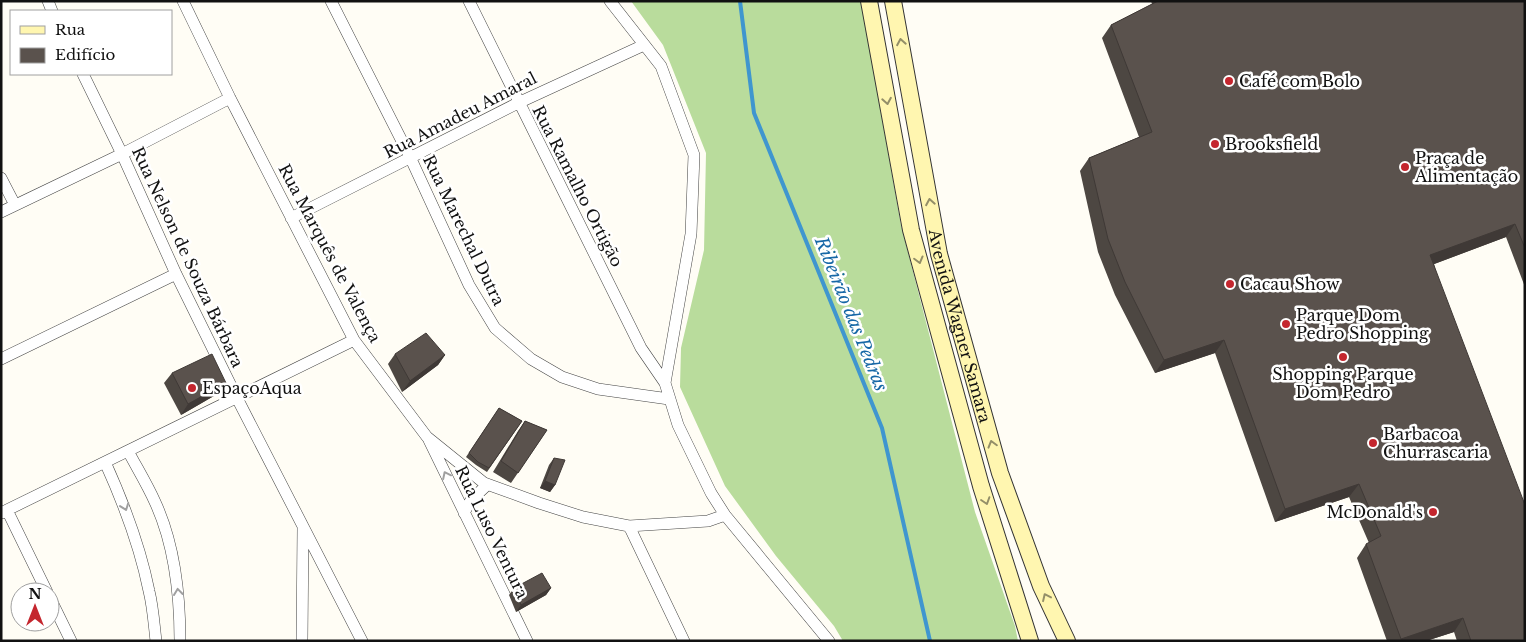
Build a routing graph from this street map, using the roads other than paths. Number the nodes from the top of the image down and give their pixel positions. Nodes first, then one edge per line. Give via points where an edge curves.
1 (183, 1) edge
2 (331, 1) edge
3 (469, 1) edge
4 (610, 1) edge
5 (869, 1) edge
6 (893, 1) edge
7 (644, 45) junction
8 (83, 75) edge
9 (230, 98) junction
10 (518, 103) junction
11 (122, 154) junction
12 (411, 159) junction
13 (1, 178) edge
14 (15, 205) junction
15 (1, 212) edge
16 (291, 218) junction
17 (176, 274) junction
18 (354, 340) junction
19 (1, 359) edge
20 (664, 383) junction
21 (237, 398) junction
22 (669, 399) junction
23 (427, 437) junction
24 (128, 451) junction
25 (105, 462) junction
26 (487, 484) junction
27 (4, 512) edge
28 (464, 513) junction
29 (725, 515) junction
30 (303, 526) junction
31 (629, 526) junction
32 (42, 582) edge
33 (60, 618) edge
34 (71, 641) edge
35 (156, 641) edge
36 (180, 641) edge
37 (302, 641) edge
38 (362, 641) edge
39 (527, 641) edge
40 (684, 641) edge
41 (830, 641) edge
42 (1030, 641) edge
43 (1067, 641) edge

1 - 9 street, Rua Marquês de Valença
2 - 12 street, Rua Marechal Dutra
3 - 10 street, Rua Ramalho Ortigão
4 - 7 street
5 -> 42 main road, Avenida Wagner Samara via 911,230 981,486
43 -> 6 main road, Avenida Wagner Samara via 1041,586 1000,474 939,254
7 - 10 street, Rua Amadeu Amaral
7 - 20 street via 661,66 694,155 692,234
8 - 11 street, Rua Nelson de Souza Bárbara
9 - 11 street
9 - 16 street, Rua Marquês de Valença
10 - 12 street, Rua Amadeu Amaral
10 - 20 street, Rua Ramalho Ortigão via 641,348
11 - 14 street
11 - 17 street, Rua Nelson de Souza Bárbara
12 - 16 street, Rua Amadeu Amaral
12 - 22 street, Rua Marechal Dutra via 469,285 495,328 531,358 562,377 598,389
13 - 14 street
14 - 15 street
16 - 18 street, Rua Marquês de Valença
17 - 19 street
17 - 21 street, Rua Nelson de Souza Bárbara
18 - 21 street
18 - 23 street, Rua Marquês de Valença
20 - 22 street
21 - 24 street
21 - 30 street, Rua Nelson de Souza Bárbara
22 - 29 street via 678,425
23 - 26 street, Rua Marquês de Valença
28 -> 23 street, Rua Luso Ventura
24 - 25 street
36 -> 24 street via 174,556 156,502
25 - 27 street
25 -> 35 street via 137,540 150,592
26 - 28 street via 471,500
26 - 31 street, Rua Marquês de Valença via 583,517
27 - 32 street
28 - 39 street, Rua Luso Ventura
29 - 31 street, Rua Marquês de Valença via 708,521
29 - 41 street
30 - 37 street
30 - 38 street, Rua Nelson de Souza Bárbara
31 - 40 street
33 - 34 street

